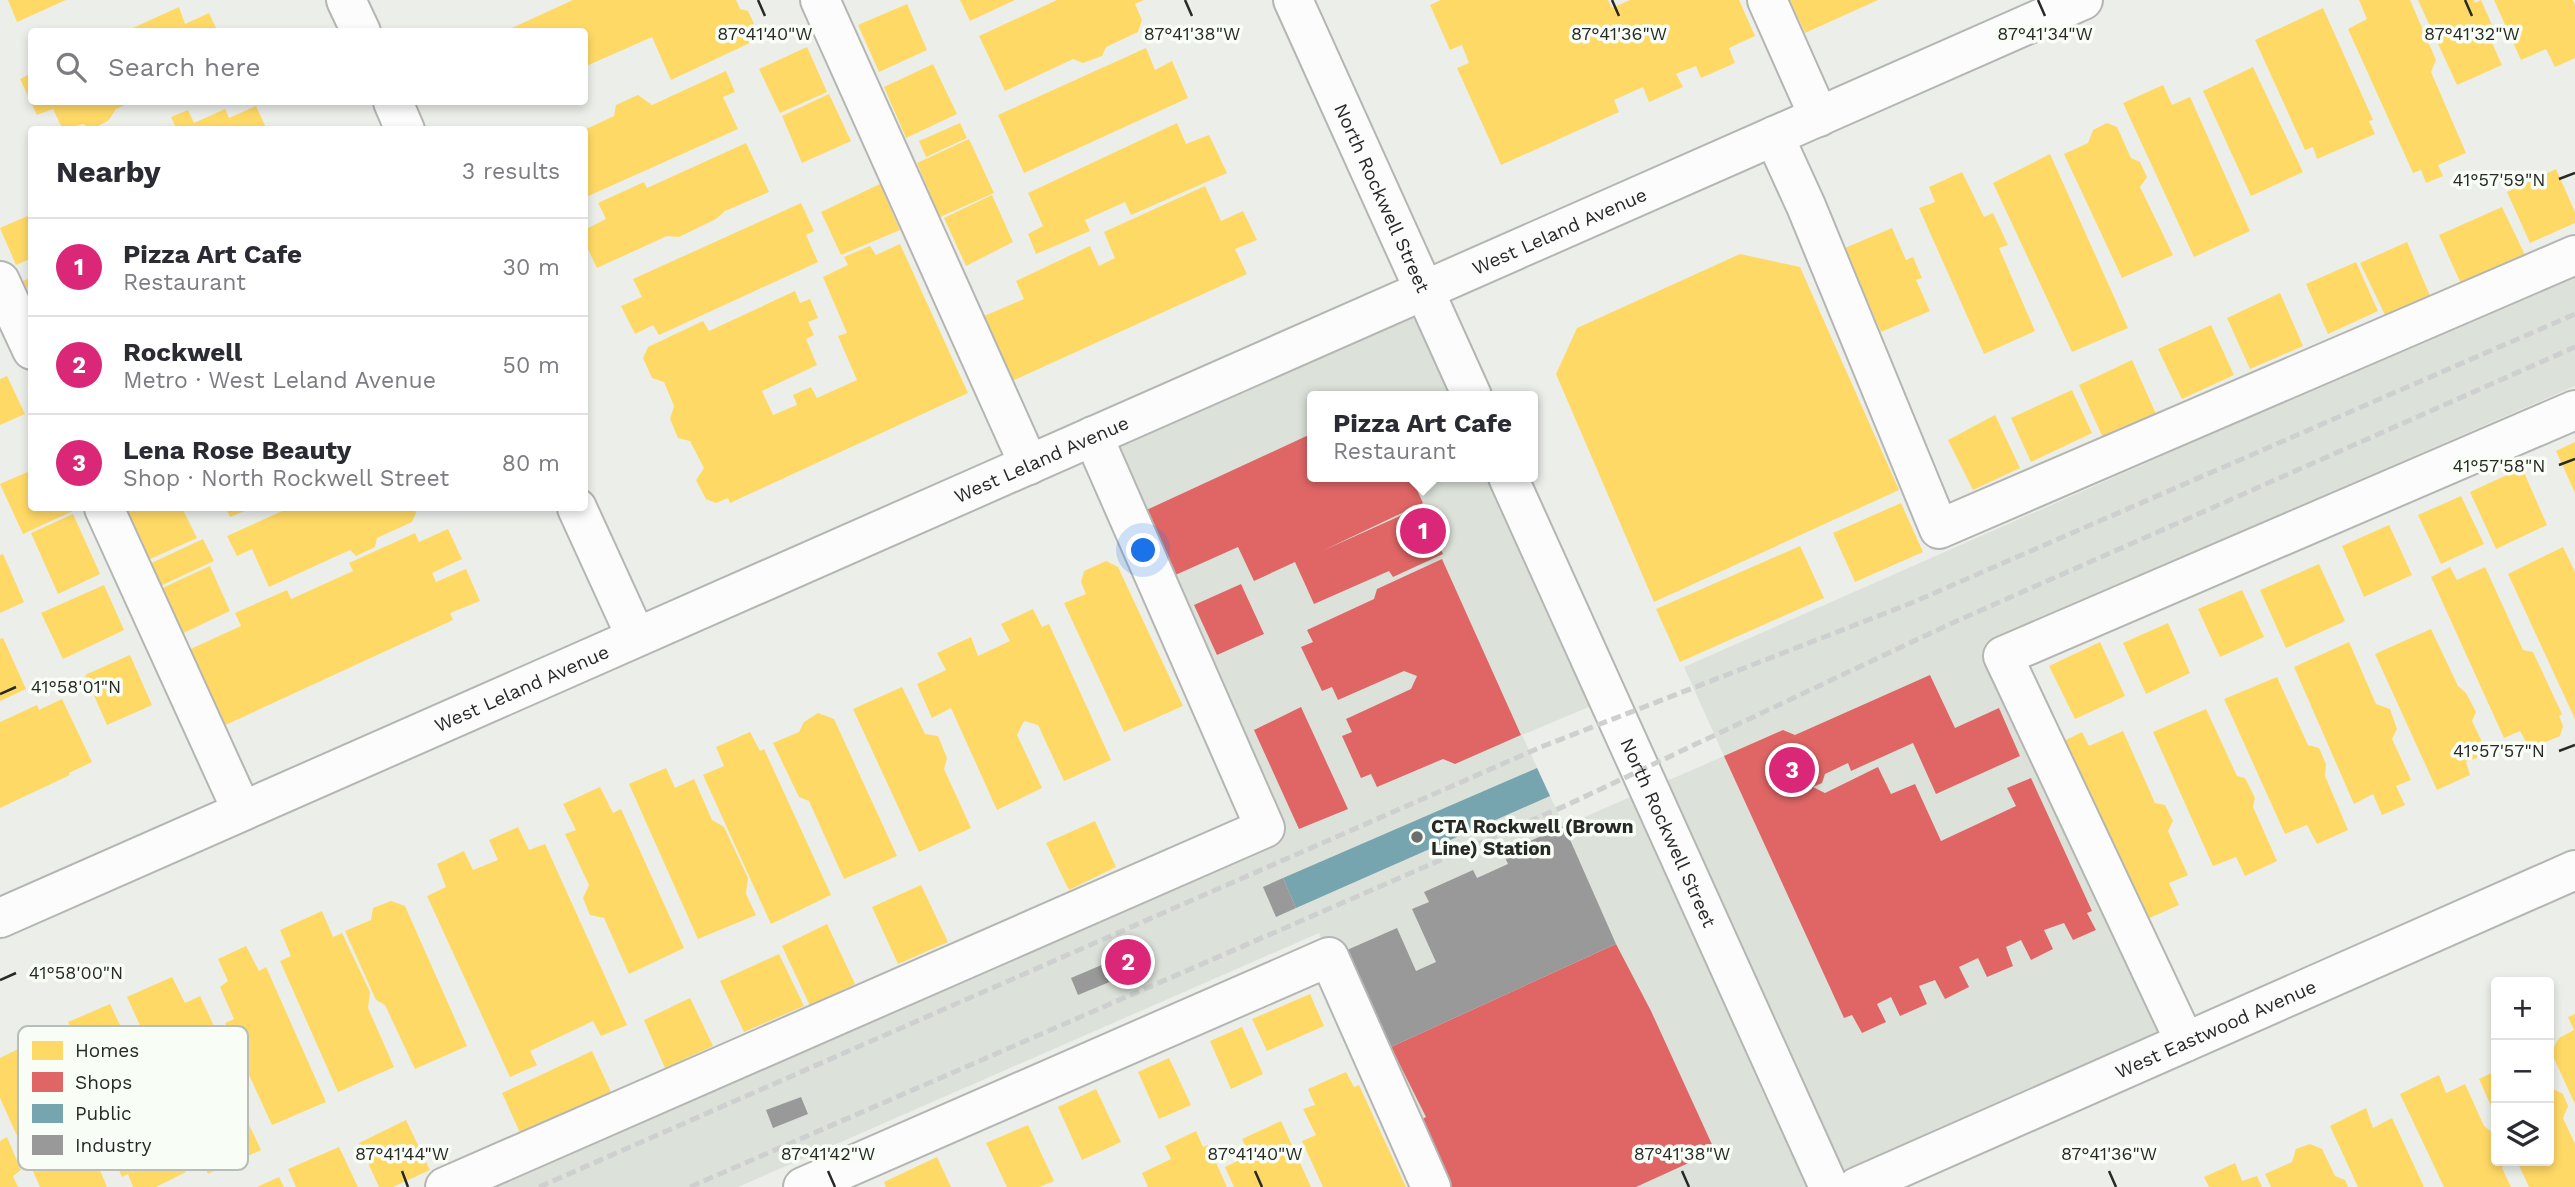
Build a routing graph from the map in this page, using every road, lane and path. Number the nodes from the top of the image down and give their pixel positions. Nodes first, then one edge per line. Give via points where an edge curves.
1 (346, 0) edge
2 (820, 0) edge
3 (1293, 0) edge
4 (1767, 0) edge
5 (2083, 0) edge
6 (359, 28) edge
7 (394, 105) edge
8 (1819, 117) junction
9 (403, 126) edge
10 (1774, 136) junction
11 (2575, 255) edge
12 (0, 281) edge
13 (1424, 290) junction
14 (28, 341) edge
15 (1470, 391) edge
16 (2575, 410) edge
17 (1093, 436) junction
18 (1029, 464) junction
19 (1510, 482) edge
20 (105, 511) edge
21 (578, 511) edge
22 (636, 638) junction
23 (242, 811) junction
24 (2575, 870) edge
25 (0, 918) edge
26 (2185, 1042) junction
27 (445, 1187) edge
28 (803, 1187) edge
29 (1431, 1187) edge
30 (1829, 1187) edge
31 (1857, 1187) edge

1 - 6 street
2 - 18 street
3 - 13 street, North Rockwell Street
4 - 8 street
5 - 8 street, West Leland Avenue
7 - 9 street
8 - 10 street, West Leland Avenue
10 - 11 street via 1939,529
10 - 13 street, West Leland Avenue
12 - 14 street
13 - 15 street, North Rockwell Street
13 - 17 street, West Leland Avenue
16 - 26 street via 2003,656
17 - 18 street, West Leland Avenue
17 - 27 street via 1265,828
18 - 22 street, West Leland Avenue
19 - 30 street, North Rockwell Street
20 - 23 street
21 - 22 street
22 - 23 street, West Leland Avenue
23 - 25 street, West Leland Avenue
24 - 26 street, West Eastwood Avenue
26 - 31 street, West Eastwood Avenue
28 - 29 street via 1329,957

